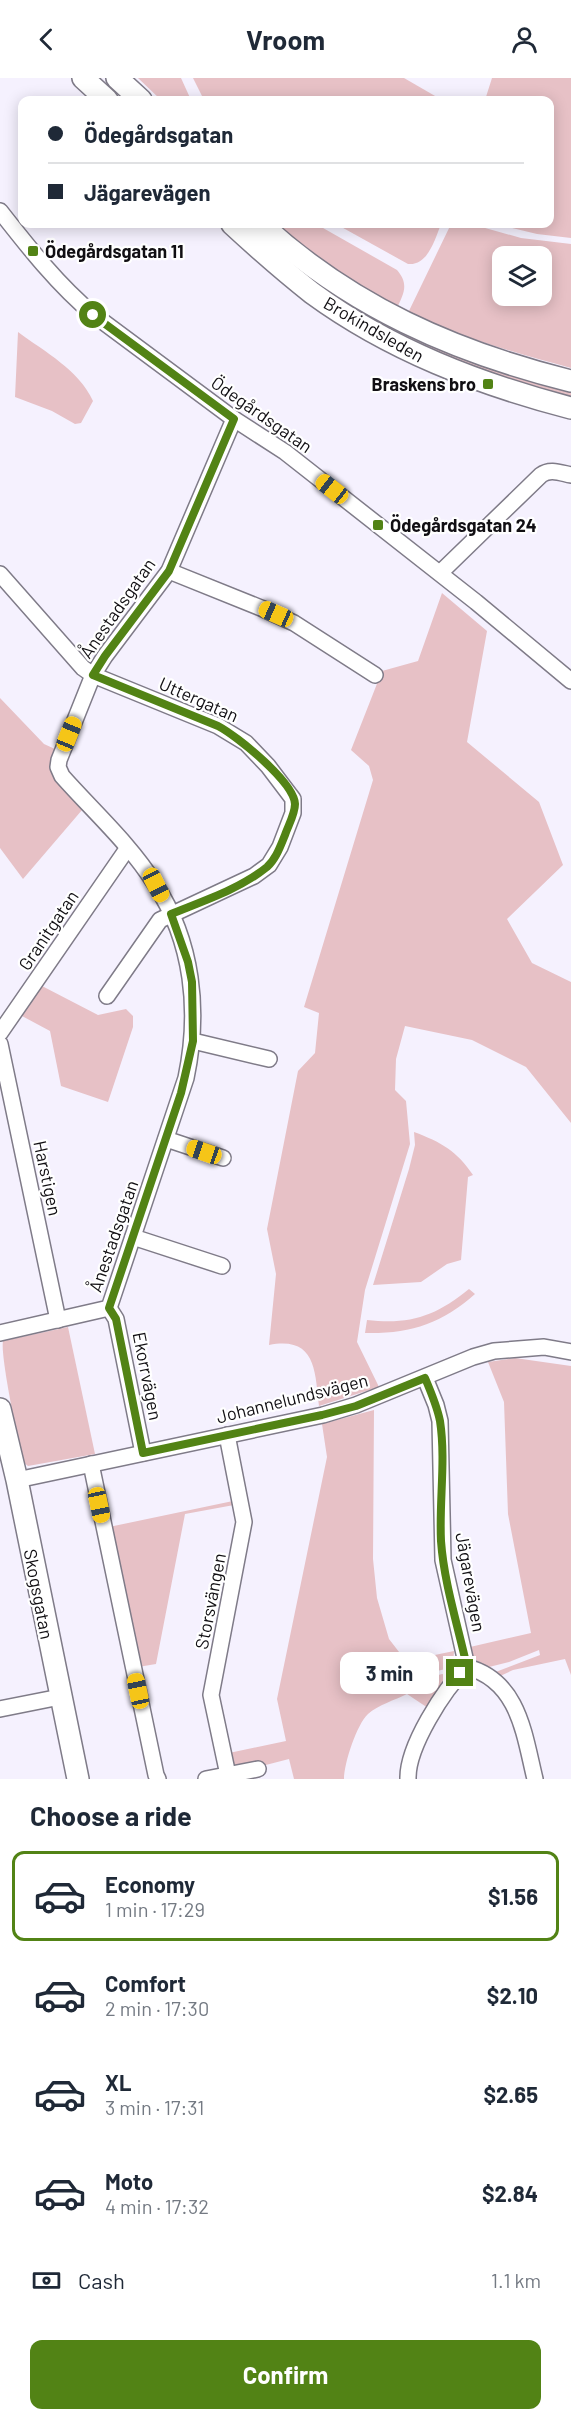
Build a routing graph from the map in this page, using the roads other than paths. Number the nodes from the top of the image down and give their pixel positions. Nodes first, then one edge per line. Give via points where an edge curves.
1 (83, 78) edge
2 (117, 78) edge
3 (103, 96) edge
4 (137, 96) edge
5 (0, 211) edge
6 (236, 228) edge
7 (266, 228) edge
8 (571, 381) edge
9 (571, 408) edge
10 (234, 419) junction
11 (571, 475) edge
12 (169, 571) junction
13 (440, 573) junction
14 (0, 574) edge
15 (93, 675) junction
16 (375, 675) dead end
17 (571, 681) edge
18 (127, 849) junction
19 (171, 914) junction
20 (107, 996) dead end
21 (0, 1033) edge
22 (193, 1041) junction
23 (0, 1044) edge
24 (269, 1059) dead end
25 (166, 1139) junction
26 (223, 1158) dead end
27 (133, 1237) junction
28 (222, 1266) dead end
29 (109, 1308) junction
30 (58, 1320) junction
31 (0, 1333) edge
32 (571, 1352) edge
33 (425, 1378) junction
34 (0, 1409) edge
35 (227, 1435) junction
36 (143, 1453) junction
37 (91, 1464) junction
38 (17, 1480) junction
39 (467, 1667) junction
40 (60, 1697) junction
41 (0, 1709) edge
42 (258, 1769) dead end
43 (228, 1775) junction
44 (78, 1779) edge
45 (158, 1779) edge
46 (206, 1779) edge
47 (408, 1779) edge
48 (535, 1779) edge

1 - 3 main road
2 - 4 main road
5 - 10 street, Ödegårdsgatan via 73,298
6 - 9 main road, Brokindsleden via 314,294 381,337 450,370
7 - 8 main road, Brokindsleden via 327,278 400,322 498,360
10 - 12 street, Ånestadsgatan
10 - 13 street, Ödegårdsgatan via 285,452
11 - 13 street via 546,471
12 - 15 street, Ånestadsgatan
12 - 16 street via 294,623
13 - 17 street, Ödegårdsgatan
14 - 15 street, Uttergatan via 83,669
15 - 18 street, Ånestadsgatan via 58,767
15 - 19 street, Uttergatan via 235,736 268,766 293,799 295,807 290,822 269,865 246,881
18 - 19 street, Ånestadsgatan via 156,885
18 - 21 street, Granitgatan
19 - 20 street via 155,925
19 - 22 street, Ånestadsgatan via 192,982
22 - 24 street
22 - 25 street, Ånestadsgatan via 186,1078
23 - 30 street, Harstigen
25 - 26 street
25 - 27 street, Ånestadsgatan
27 - 28 street
27 - 29 street, Ånestadsgatan
29 - 30 street, Ånestadsgatan
29 - 36 street, Ekorrvägen via 116,1319
30 - 31 street, Ånestadsgatan
32 - 33 street, Johannelundsvägen via 544,1347 494,1351
33 - 35 street, Johannelundsvägen via 356,1406
33 - 39 street, Jägarevägen via 440,1422 442,1551
34 - 38 main road, Skogsgatan
35 - 36 street, Johannelundsvägen
35 - 43 street, Storsvängen via 244,1522 212,1695
36 - 37 street, Johannelundsvägen
37 - 38 street, Johannelundsvägen
37 - 45 street
38 - 40 main road, Skogsgatan
39 - 47 street via 416,1741 409,1759
39 - 48 street via 484,1673 508,1695 519,1715
40 - 41 street
40 - 44 main road, Skogsgatan
42 - 43 street
43 - 46 street

